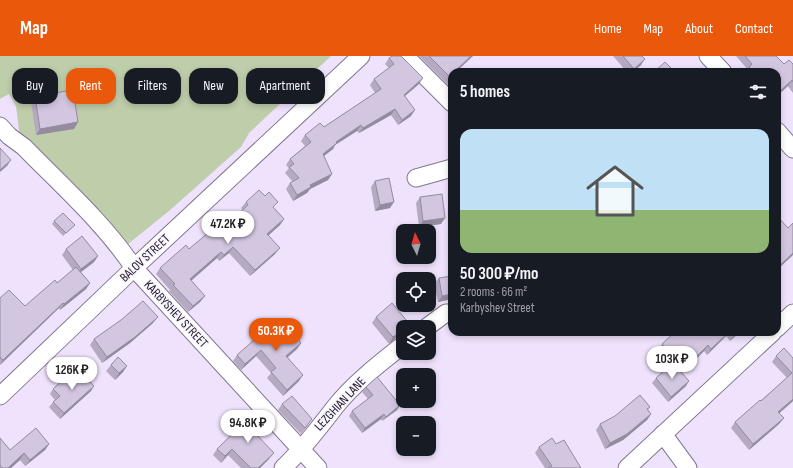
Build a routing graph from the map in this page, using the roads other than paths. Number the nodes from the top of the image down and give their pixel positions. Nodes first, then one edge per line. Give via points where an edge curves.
1 (361, 56) edge
2 (405, 56) edge
3 (710, 57) edge
4 (720, 68) edge
5 (448, 99) edge
6 (0, 126) edge
7 (781, 136) edge
8 (793, 149) edge
9 (448, 169) edge
10 (416, 178) dead end
11 (134, 268) junction
12 (446, 313) dead end
13 (793, 314) edge
14 (436, 320) edge
15 (781, 324) edge
16 (769, 336) edge
17 (396, 350) edge
18 (0, 396) edge
19 (663, 434) junction
20 (300, 449) junction
21 (283, 468) edge
22 (318, 468) edge
23 (627, 468) edge
24 (688, 468) edge

1 - 11 street, BALOV STREET
2 - 5 street
3 - 4 street
6 - 11 street, KARBYSHEV STREET via 104,229
7 - 8 street
9 - 10 street
11 - 18 street, BALOV STREET
11 - 20 street, KARBYSHEV STREET
12 - 14 street
13 - 15 street
16 - 19 street
17 - 20 street, LEZGHIAN LANE via 354,387
19 - 23 street
19 - 24 street
20 - 21 street, LEZGHIAN LANE
20 - 22 street, KARBYSHEV STREET

